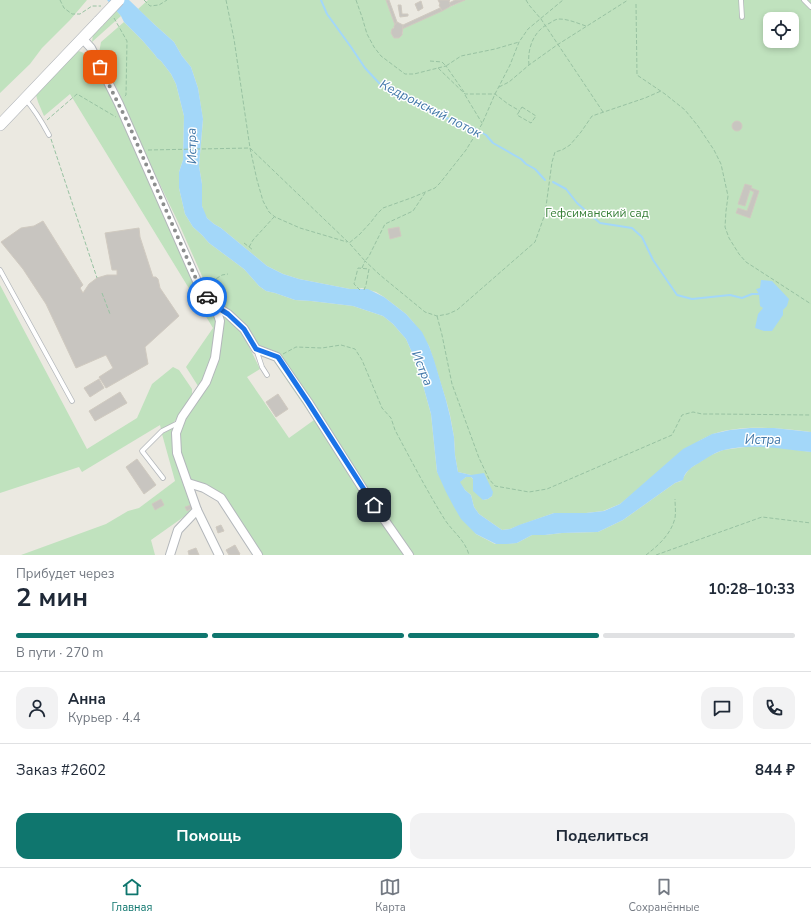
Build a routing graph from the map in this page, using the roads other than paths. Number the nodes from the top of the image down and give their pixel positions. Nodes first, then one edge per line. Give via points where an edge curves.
1 (119, 0) edge
2 (741, 0) edge
3 (804, 0) edge
4 (811, 7) edge
5 (742, 17) dead end
6 (82, 38) junction
7 (25, 99) junction
8 (0, 125) edge
9 (49, 135) road end
10 (0, 270) edge
11 (215, 306) junction
12 (256, 349) junction
13 (267, 375) dead end
14 (72, 401) dead end
15 (181, 422) junction
16 (163, 478) dead end
17 (188, 483) junction
18 (197, 510) junction
19 (170, 555) edge
20 (219, 555) edge
21 (258, 555) edge
22 (409, 555) edge

1 - 6 main road, bridge
2 - 5 lane
3 - 4 lane
6 - 7 main road
6 - 11 street via 90,48 119,104 200,288
7 - 8 main road
7 - 9 lane
10 - 14 lane
11 - 12 street via 244,329
11 - 15 street via 220,321 215,358 206,382
12 - 13 lane
12 - 22 street via 278,357
15 - 16 lane via 162,431 142,451
15 - 17 street via 176,433 177,453
17 - 18 street
17 - 21 street via 204,488 221,498
18 - 19 street via 178,530
18 - 20 street

